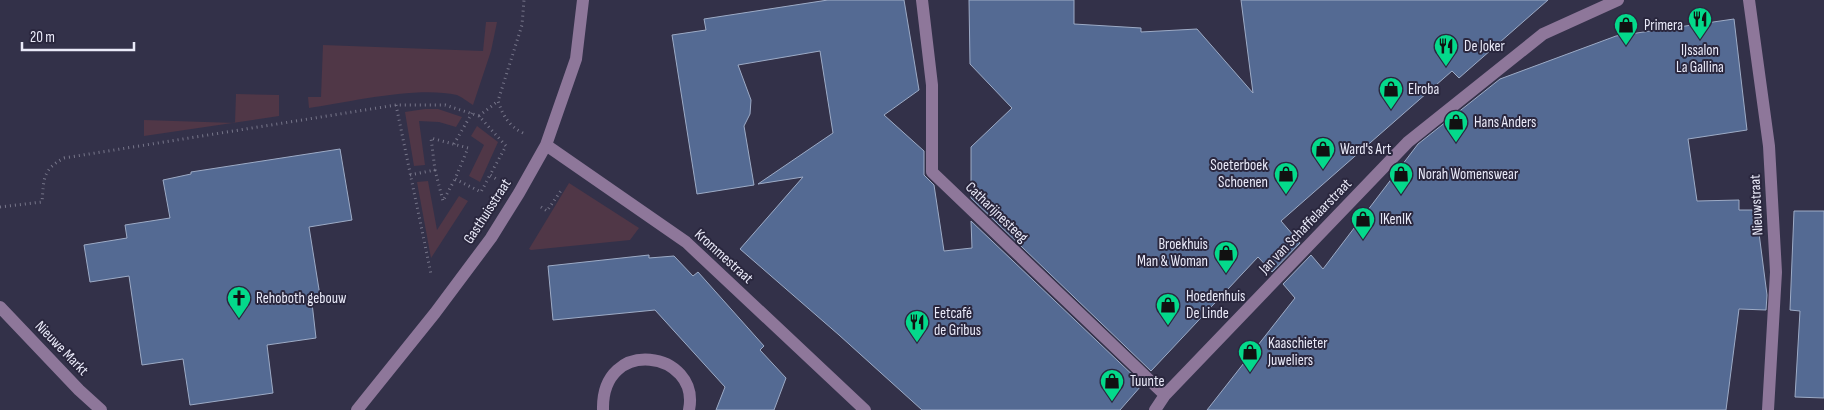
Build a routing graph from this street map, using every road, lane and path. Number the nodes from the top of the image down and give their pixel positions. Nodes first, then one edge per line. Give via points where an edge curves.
1 (524, 0) edge
2 (584, 0) edge
3 (922, 0) edge
4 (1618, 0) edge
5 (1749, 0) edge
6 (498, 101) junction
7 (396, 105) junction
8 (472, 113) junction
9 (479, 116) junction
10 (454, 144) junction
11 (546, 145) junction
12 (577, 166) junction
13 (435, 170) junction
14 (410, 175) junction
15 (490, 175) junction
16 (455, 179) junction
17 (519, 193) junction
18 (0, 207) edge
19 (0, 307) edge
20 (438, 308) junction
21 (1165, 395) junction
22 (101, 410) edge
23 (357, 410) edge
24 (603, 410) edge
25 (689, 410) edge
26 (865, 410) edge
27 (1155, 410) edge
28 (1768, 410) edge

1 - 6 path via 522,25
2 - 11 street, Gasthuisstraat via 576,59
3 - 21 street, Catharijnesteeg via 932,84 932,172
4 - 21 street, Jan van Schaffelaarstraat via 1543,34 1408,142
5 - 28 street, Nieuwstraat via 1769,146 1776,272
6 - 9 path
6 - 11 path via 513,128
7 - 8 path via 445,104
7 - 14 path
7 - 18 path via 64,158 45,174 42,202
8 - 9 path
8 - 10 path
9 - 15 path via 506,146
10 - 13 path via 431,138
10 - 16 path via 468,148
11 - 12 street, Krommestraat
11 - 17 street, Gasthuisstraat
12 - 17 path via 547,211
12 - 26 street, Krommestraat via 686,242
13 - 14 path
13 - 16 path via 443,201
14 - 20 path
15 - 16 path via 481,192
15 - 17 path
17 - 20 street, Gasthuisstraat via 491,238
19 - 22 street, Nieuwe Markt
20 - 23 street, Gasthuisstraat
21 - 27 street, Jan van Schaffelaarstraat
24 - 25 street via 602,400 612,374 636,360 649,359 662,362 683,378 689,390

